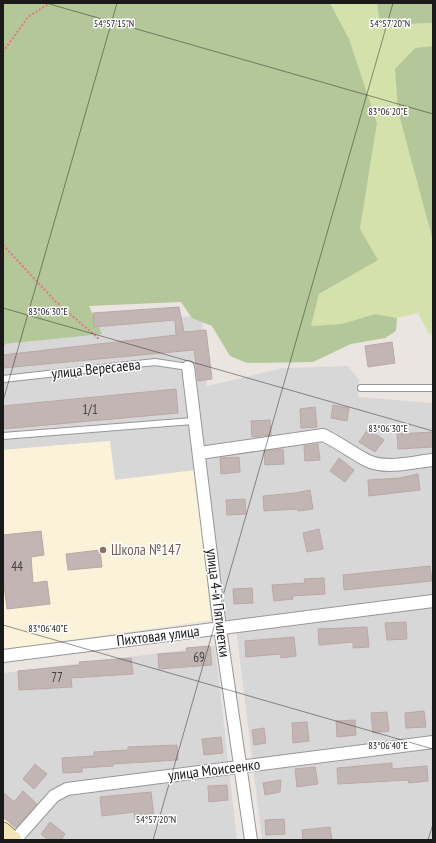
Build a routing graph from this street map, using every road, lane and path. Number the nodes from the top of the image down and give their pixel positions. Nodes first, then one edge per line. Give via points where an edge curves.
1 (50, 3) edge
2 (3, 52) edge
3 (3, 245) edge
4 (99, 339) dead end
5 (188, 367) joint
6 (3, 379) edge
7 (361, 388) dead end
8 (433, 388) edge
9 (193, 421) junction
10 (3, 436) edge
11 (200, 453) junction
12 (433, 460) edge
13 (433, 601) edge
14 (220, 628) junction
15 (3, 656) edge
16 (433, 742) edge
17 (240, 766) junction
18 (3, 831) edge
19 (14, 840) edge
20 (250, 840) edge

1 - 2 path via 28,17
3 - 4 path via 55,301
5 - 6 lane, улица Вересаева via 156,362
5 - 9 street, улица 4-й Пятилетки
7 - 8 lane
9 - 10 lane
9 - 11 street, улица 4-й Пятилетки
11 - 12 street via 323,435 367,461 384,465
11 - 14 street, улица 4-й Пятилетки
13 - 14 street, Пихтовая улица
14 - 15 street, Пихтовая улица
14 - 17 street, улица 4-й Пятилетки
16 - 17 street, улица Моисеенко
17 - 19 street, улица Моисеенко via 67,789 54,796
17 - 20 street, улица 4-й Пятилетки
18 - 19 street

